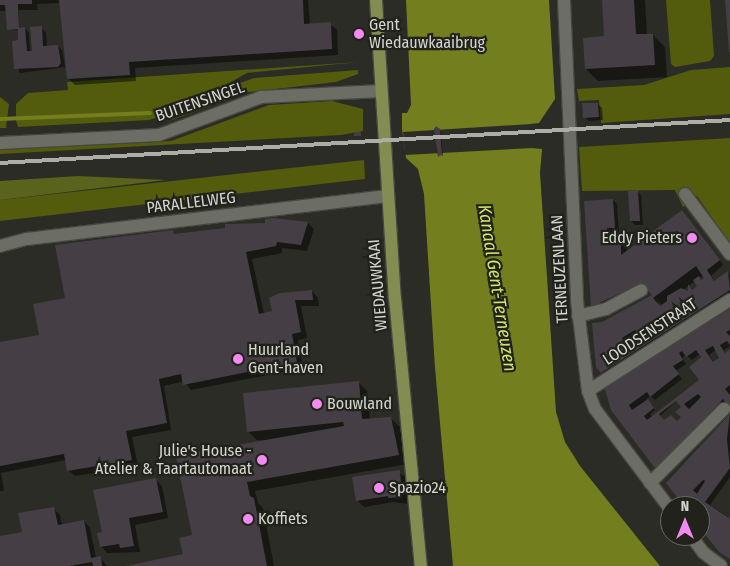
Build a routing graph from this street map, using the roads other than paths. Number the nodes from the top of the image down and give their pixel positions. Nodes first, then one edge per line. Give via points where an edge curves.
1 (376, 0) edge
2 (564, 0) edge
3 (381, 91) junction
4 (0, 143) edge
5 (685, 194) dead end
6 (387, 196) junction
7 (0, 246) edge
8 (730, 254) edge
9 (641, 290) dead end
10 (730, 300) edge
11 (578, 316) junction
12 (588, 391) junction
13 (724, 409) dead end
14 (650, 483) junction
15 (660, 496) edge
16 (701, 546) edge
17 (422, 566) edge
18 (720, 566) edge

1 - 3 main road, WIEDAUWKAAI
2 - 11 street, TERNEUZENLAAN
3 - 4 street, BUITENSINGEL via 261,97 159,135
3 - 6 main road, WIEDAUWKAAI
5 - 8 street
6 - 7 street, PARALLELWEG via 27,239
6 - 17 main road, WIEDAUWKAAI
9 - 11 street via 606,308
10 - 12 street, LOODSENSTRAAT
11 - 12 street, TERNEUZENLAAN
12 - 14 street, TERNEUZENLAAN via 595,409
13 - 14 street
14 - 15 street, TERNEUZENLAAN
16 - 18 street

